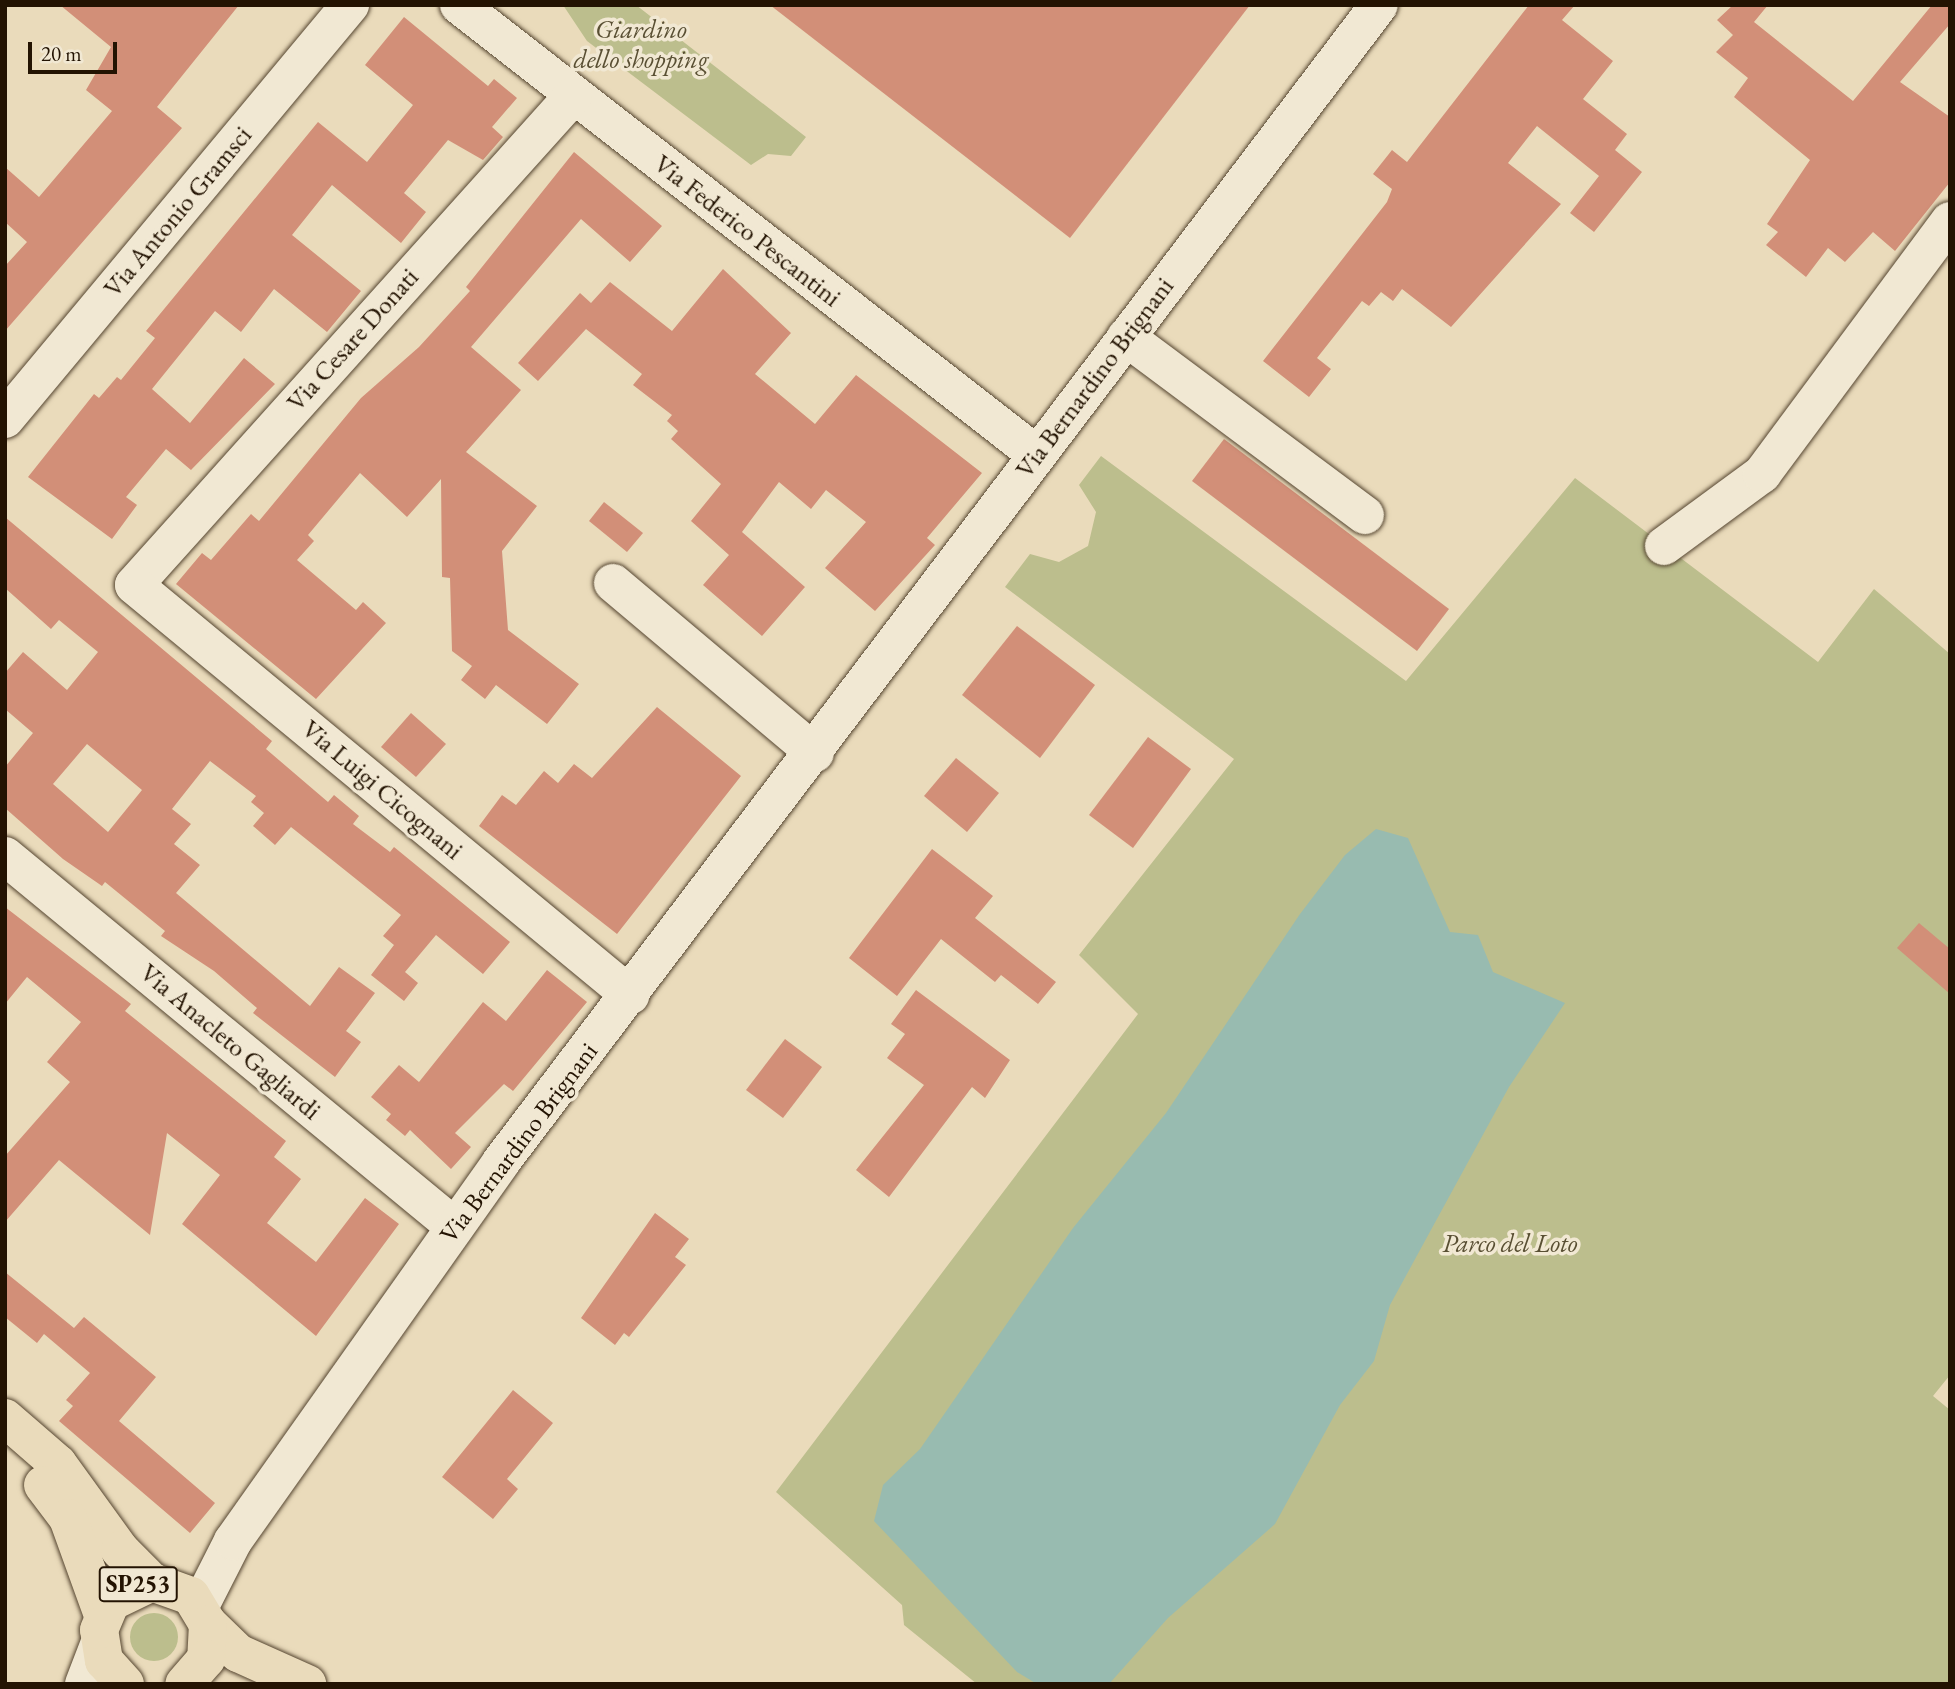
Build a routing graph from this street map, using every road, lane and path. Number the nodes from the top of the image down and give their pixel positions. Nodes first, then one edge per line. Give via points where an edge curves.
1 (350, 5) edge
2 (459, 5) edge
3 (1379, 5) edge
4 (573, 96) junction
5 (1950, 220) edge
6 (1126, 337) junction
7 (5, 419) edge
8 (1037, 455) junction
9 (1365, 515) dead end
10 (1664, 546) dead end
11 (613, 583) dead end
12 (134, 585) joint
13 (815, 753) junction
14 (5, 856) edge
15 (630, 995) junction
16 (455, 1227) junction
17 (5, 1418) edge
18 (5, 1450) edge
19 (185, 1600) junction
20 (101, 1630) junction
21 (84, 1684) edge
22 (125, 1684) edge
23 (184, 1684) edge
24 (307, 1684) edge

1 - 7 street, Via Antonio Gramsci
2 - 4 street, Via Federico Pescantini
3 - 6 street, Via Bernardino Brignani
4 - 8 street, Via Federico Pescantini
4 - 12 street, Via Cesare Donati
5 - 10 street via 1762,474
6 - 8 street, Via Bernardino Brignani
6 - 9 street
8 - 13 street, Via Bernardino Brignani
11 - 13 street
12 - 15 street, Via Luigi Cicognani
13 - 15 street, Via Bernardino Brignani
14 - 16 street, Via Anacleto Gagliardi
15 - 16 street, Via Bernardino Brignani
16 - 19 street, Via Bernardino Brignani via 233,1541
17 - 19 main road, SP253 via 58,1464 120,1550
18 - 20 main road, SP253 via 68,1518
19 - 20 main road, SP253 via 123,1591
19 - 23 main road, SP253 via 205,1659
19 - 24 main road, SP253 via 238,1653
20 - 21 street
20 - 22 main road, SP253

